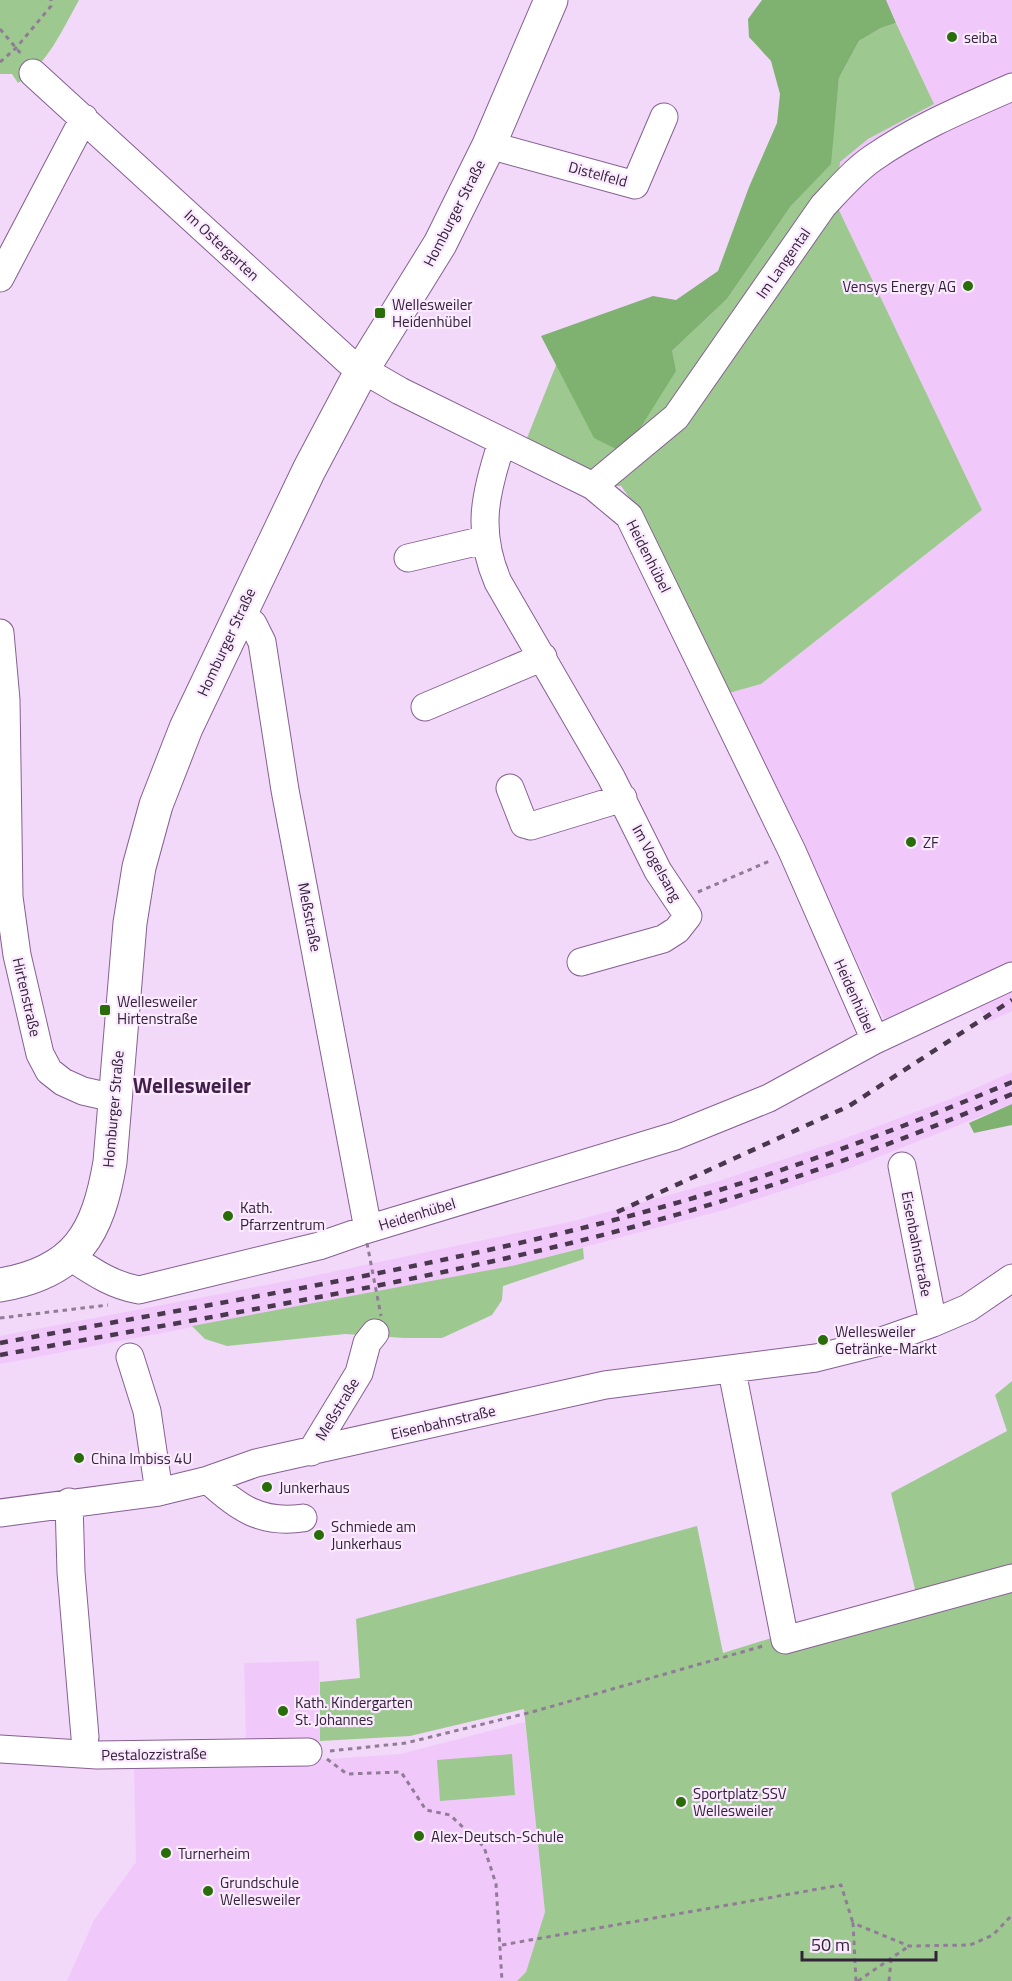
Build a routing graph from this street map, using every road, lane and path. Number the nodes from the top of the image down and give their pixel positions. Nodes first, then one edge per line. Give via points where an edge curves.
1 (51, 0) edge
2 (551, 0) edge
3 (0, 29) edge
4 (16, 48) junction
5 (0, 62) edge
6 (33, 73) joint
7 (1012, 87) edge
8 (664, 117) dead end
9 (84, 118) junction
10 (489, 145) junction
11 (0, 278) edge
12 (362, 370) junction
13 (502, 442) junction
14 (593, 486) junction
15 (484, 540) junction
16 (408, 558) dead end
17 (240, 612) junction
18 (0, 633) edge
19 (543, 657) junction
20 (425, 707) dead end
21 (510, 788) dead end
22 (623, 798) junction
23 (792, 851) junction
24 (683, 909) junction
25 (581, 962) dead end
26 (1012, 976) edge
27 (875, 1040) junction
28 (114, 1098) junction
29 (902, 1166) dead end
30 (367, 1236) junction
31 (69, 1256) junction
32 (1012, 1278) edge
33 (0, 1285) edge
34 (118, 1304) dead end
35 (0, 1318) edge
36 (933, 1323) junction
37 (378, 1324) joint
38 (130, 1358) dead end
39 (732, 1371) junction
40 (311, 1452) junction
41 (208, 1480) junction
42 (159, 1492) junction
43 (69, 1502) junction
44 (0, 1513) edge
45 (303, 1518) dead end
46 (1012, 1578) edge
47 (785, 1640) junction
48 (86, 1737) dead end
49 (0, 1749) edge
50 (313, 1752) junction
51 (1012, 1916) edge
52 (853, 1923) junction
53 (502, 1945) junction
54 (909, 1946) junction
55 (891, 1960) junction
56 (502, 1981) edge
57 (857, 1981) edge
58 (889, 1981) edge

1 - 4 path via 51,6
2 - 10 main road, Homburger Straße
3 - 4 path
4 - 5 path
4 - 6 path
6 - 9 street, Im Ostergarten
7 - 14 street, Im Langental via 926,125 872,159 848,180 823,206 676,417
8 - 10 street, Distelfeld via 635,184
9 - 11 street
9 - 12 street, Im Ostergarten
10 - 12 main road, Homburger Straße via 429,264
12 - 13 street, Heidenhübel
12 - 17 main road, Homburger Straße
13 - 14 street, Heidenhübel
13 - 15 street, Im Vogelsang via 485,502
14 - 23 street, Heidenhübel via 629,516 641,536
15 - 16 street
15 - 19 street, Im Vogelsang via 498,582
17 - 28 main road, Homburger Straße via 182,739 156,805 139,867
17 - 30 street, Meßstraße via 253,624 262,642 285,790
18 - 28 street, Hirtenstraße via 6,700 9,897 17,956 40,1054 49,1071 63,1082
19 - 20 street
19 - 22 street, Im Vogelsang
21 - 22 street via 519,817 531,826
22 - 24 street, Im Vogelsang via 658,871
23 - 24 path
23 - 27 street, Heidenhübel
24 - 25 street, Im Vogelsang via 677,930 663,939
26 - 27 street
27 - 30 street, Heidenhübel via 769,1098 675,1136
28 - 31 main road, Homburger Straße via 104,1199 96,1220
29 - 36 street, Eisenbahnstraße
30 - 31 street, Heidenhübel via 139,1290 104,1280
30 - 37 path, bridge
31 - 33 main road, Homburger Straße via 50,1270
32 - 36 street, Eisenbahnstraße via 968,1308
34 - 35 path
36 - 39 street, Eisenbahnstraße via 816,1358
37 - 40 street, Meßstraße via 359,1373
38 - 42 street via 147,1411
39 - 40 street, Eisenbahnstraße via 605,1385
39 - 47 street
40 - 41 street, Eisenbahnstraße via 256,1463
41 - 42 street, Eisenbahnstraße
41 - 45 street via 227,1498 263,1518
42 - 43 street, Eisenbahnstraße
43 - 44 street, Eisenbahnstraße
43 - 48 street via 71,1572
46 - 47 street
47 - 50 path via 532,1712 406,1743
49 - 50 street, Pestalozzistraße via 97,1755
50 - 53 path via 347,1774 401,1772 426,1810 450,1815 484,1846 496,1884
51 - 54 path via 993,1935 970,1945
52 - 53 path via 841,1885
52 - 54 path
52 - 57 path
53 - 56 path
54 - 55 path
55 - 57 path
55 - 58 path

